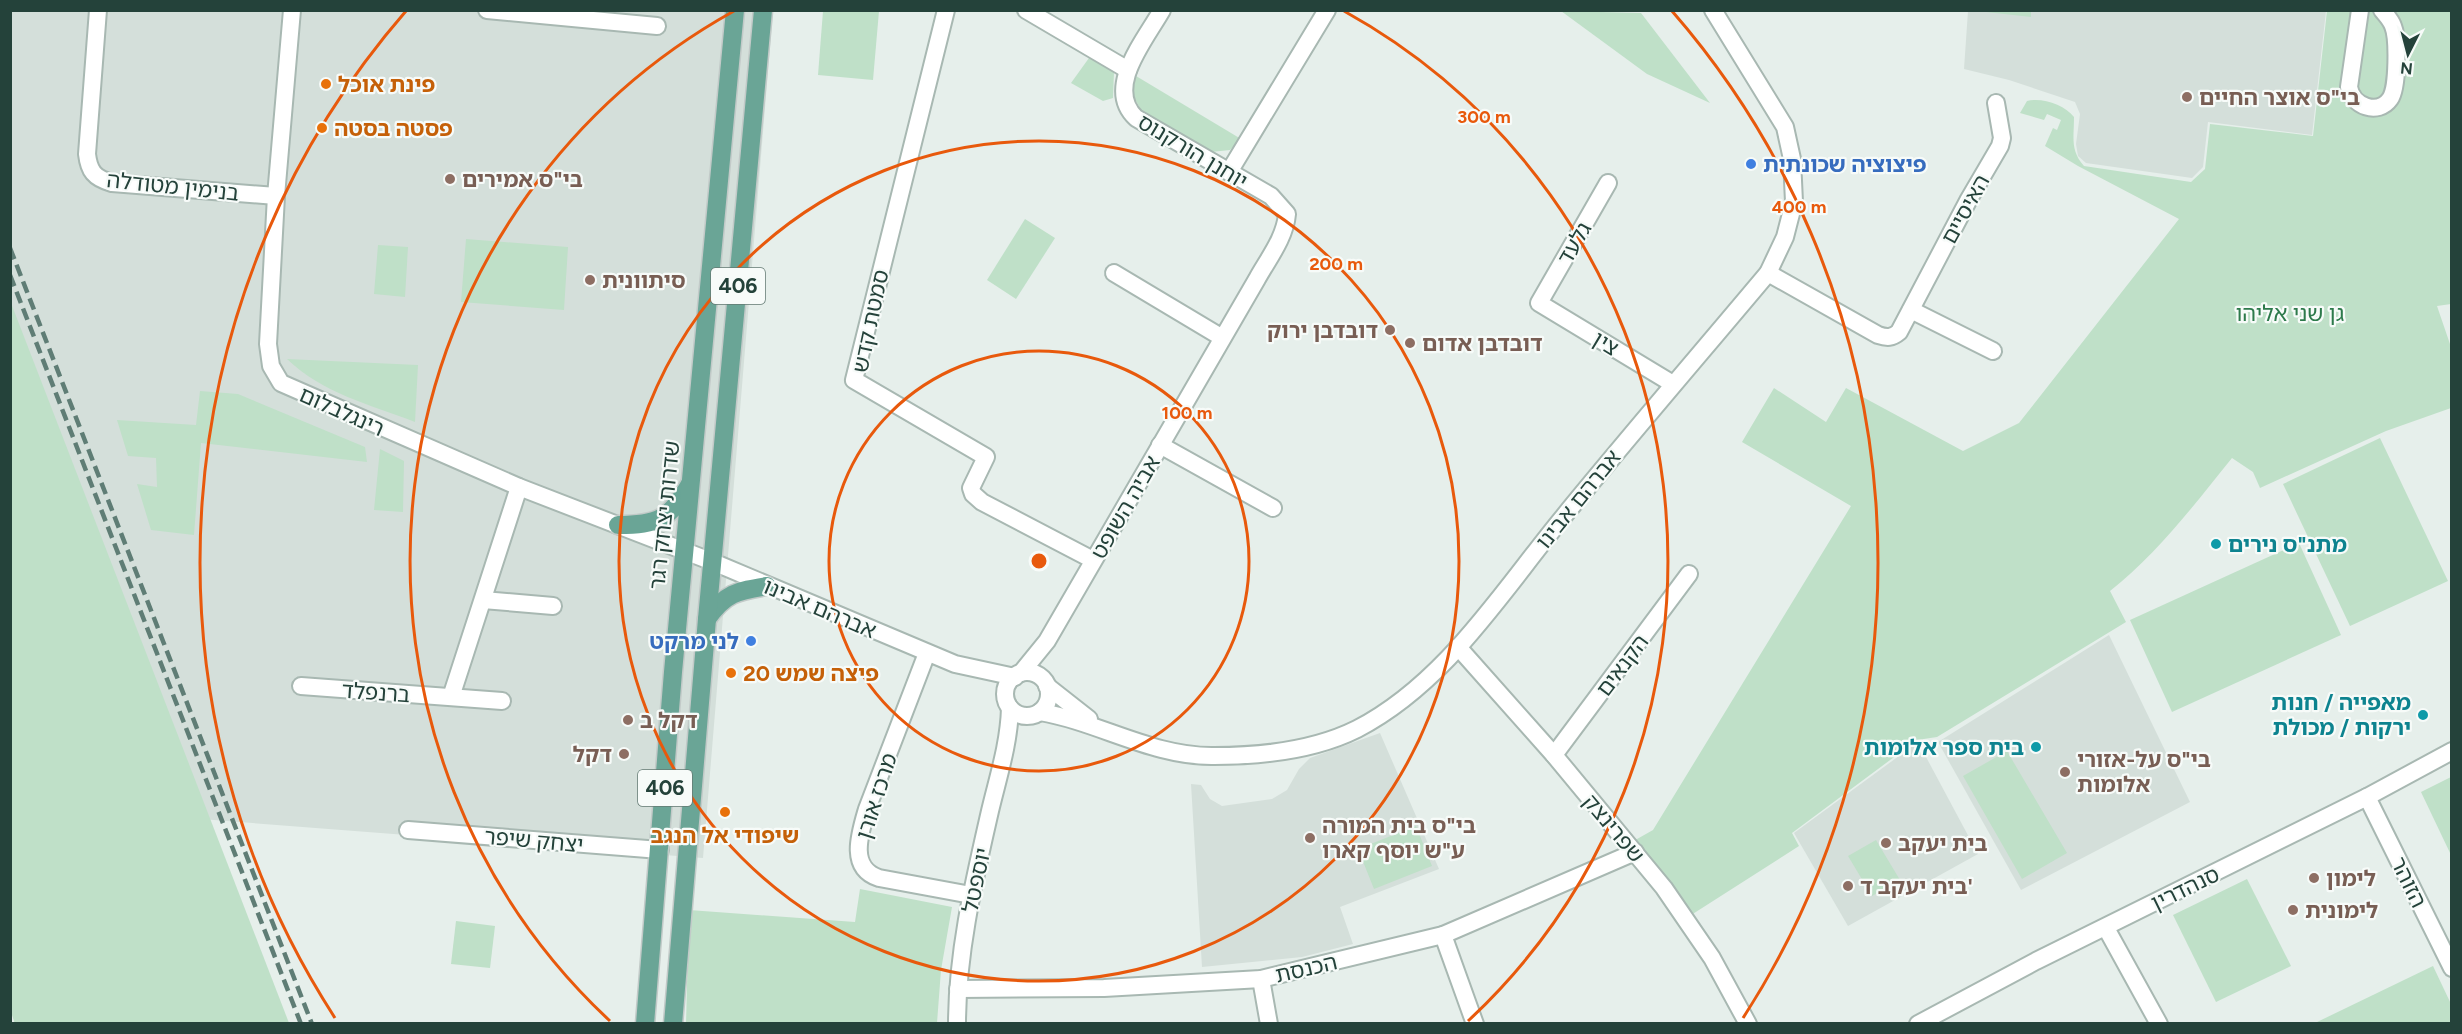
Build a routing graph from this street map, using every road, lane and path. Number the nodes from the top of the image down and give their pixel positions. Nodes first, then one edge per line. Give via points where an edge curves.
1 (98, 10) edge
2 (292, 10) edge
3 (487, 10) edge
4 (735, 10) edge
5 (764, 10) edge
6 (946, 10) edge
7 (1026, 10) edge
8 (1162, 10) edge
9 (1327, 10) edge
10 (1713, 10) edge
11 (2360, 10) edge
12 (2382, 10) edge
13 (657, 26) dead end
14 (1128, 70) junction
15 (1996, 103) dead end
16 (1229, 172) junction
17 (1608, 183) dead end
18 (276, 196) junction
19 (1287, 214) joint
20 (1114, 273) dead end
21 (1768, 273) junction
22 (1539, 303) joint
23 (1911, 310) junction
24 (1221, 337) junction
25 (1992, 351) dead end
26 (1673, 384) junction
27 (1160, 445) junction
28 (692, 480) junction
29 (519, 487) junction
30 (1273, 508) dead end
31 (618, 525) junction
32 (685, 553) junction
33 (1094, 560) junction
34 (713, 562) junction
35 (1689, 574) dead end
36 (766, 586) junction
37 (483, 600) junction
38 (553, 606) dead end
39 (707, 619) junction
40 (1047, 641) junction
41 (1458, 647) junction
42 (927, 652) junction
43 (955, 664) junction
44 (1018, 675) junction
45 (1046, 683) junction
46 (301, 686) dead end
47 (451, 698) junction
48 (502, 701) dead end
49 (1008, 704) junction
50 (1037, 714) junction
51 (1102, 729) junction
52 (1008, 738) junction
53 (2451, 751) edge
54 (1554, 755) junction
55 (2367, 797) junction
56 (408, 830) dead end
57 (660, 850) junction
58 (1635, 852) junction
59 (971, 895) junction
60 (2106, 928) junction
61 (1443, 936) junction
62 (2451, 968) edge
63 (1261, 979) junction
64 (958, 989) junction
65 (645, 1023) edge
66 (673, 1023) edge
67 (957, 1023) edge
68 (1269, 1023) edge
69 (1475, 1023) edge
70 (1748, 1023) edge
71 (1918, 1023) edge
72 (2159, 1023) edge

1 - 18 street, בנימין מטודלה via 87,154 93,175 112,183
2 - 18 street, רינגלבלום
3 - 13 street
4 - 28 main road, שדרות יצחק רגר / 406
5 - 34 main road, 406
6 - 33 street, סמטת קדש via 854,380 986,457 971,488 982,502
7 - 14 street
8 - 14 street, יוחנן הורקנוס
9 - 16 street
10 - 21 street, אברהם אבינו via 1785,127 1792,159 1794,202 1785,237
11 - 12 street via 2349,87 2358,104 2368,108 2389,101 2394,92 2396,36
14 - 16 street, יוחנן הורקנוס via 1124,96 1131,113
15 - 23 street, האיסיים via 2000,146
16 - 19 street, יוחנן הורקנוס via 1271,196
17 - 22 street, גלעד
18 - 29 street, רינגלבלום via 268,344 271,366 281,383
19 - 24 street, אביה השופט via 1283,232
20 - 24 street
21 - 23 street, האיסיים via 1887,338 1899,332
21 - 26 street, אברהם אבינו
22 - 26 street, צין
23 - 25 street
24 - 27 street, אביה השופט
26 - 41 street, אברהם אבינו
27 - 30 street
27 - 33 street, אביה השופט
28 - 31 main road via 669,515 638,525
28 - 32 main road, שדרות יצחק רגר / 406
29 - 31 street, רינגלבלום
29 - 37 street
31 - 32 street, רינגלבלום
32 - 34 street, אברהם אבינו
32 - 57 main road, שדרות יצחק רגר / 406
33 - 40 street, אביה השופט
34 - 36 street, אברהם אבינו
34 - 39 main road, 406
35 - 54 street, הקנאים
36 - 39 main road via 727,596
36 - 42 street, אברהם אבינו
37 - 38 street
37 - 47 street
39 - 66 main road, 406
40 - 44 street, אביה השופט
40 - 45 street, אביה השופט
41 - 51 street, אברהם אבינו via 1426,680 1355,730 1285,750 1186,755
41 - 54 street, שפרינצק
42 - 43 street, אברהם אבינו
42 - 59 street, מרכז אורן via 867,809 860,833 859,859 870,875 879,878
43 - 44 street, אברהם אבינו
43 - 49 street, אברהם אבינו via 983,680
44 - 45 street via 1034,674
44 - 49 street via 1006,687
45 - 50 street via 1048,700
45 - 51 street, אברהם אבינו
46 - 47 street, ברנפלד
47 - 48 street, ברנפלד
49 - 50 street via 1020,715
49 - 52 street, יוספטל
50 - 51 street, אברהם אבינו via 1062,716
50 - 52 street
52 - 59 street, יוספטל
53 - 55 street, סנהדרין
54 - 58 street, שפרינצק
55 - 60 street, סנהדרין
55 - 62 street, הזוהר
56 - 57 street, יצחק שיפר
57 - 65 main road, שדרות יצחק רגר / 406
58 - 61 street, הכנסת
58 - 70 street, שפרינצק via 1712,958
59 - 64 street, יוספטל
60 - 71 street, סנהדרין
60 - 72 street
61 - 63 street, הכנסת
61 - 69 street
63 - 64 street, הכנסת via 1104,988
63 - 68 street
64 - 67 street, יוספטל

